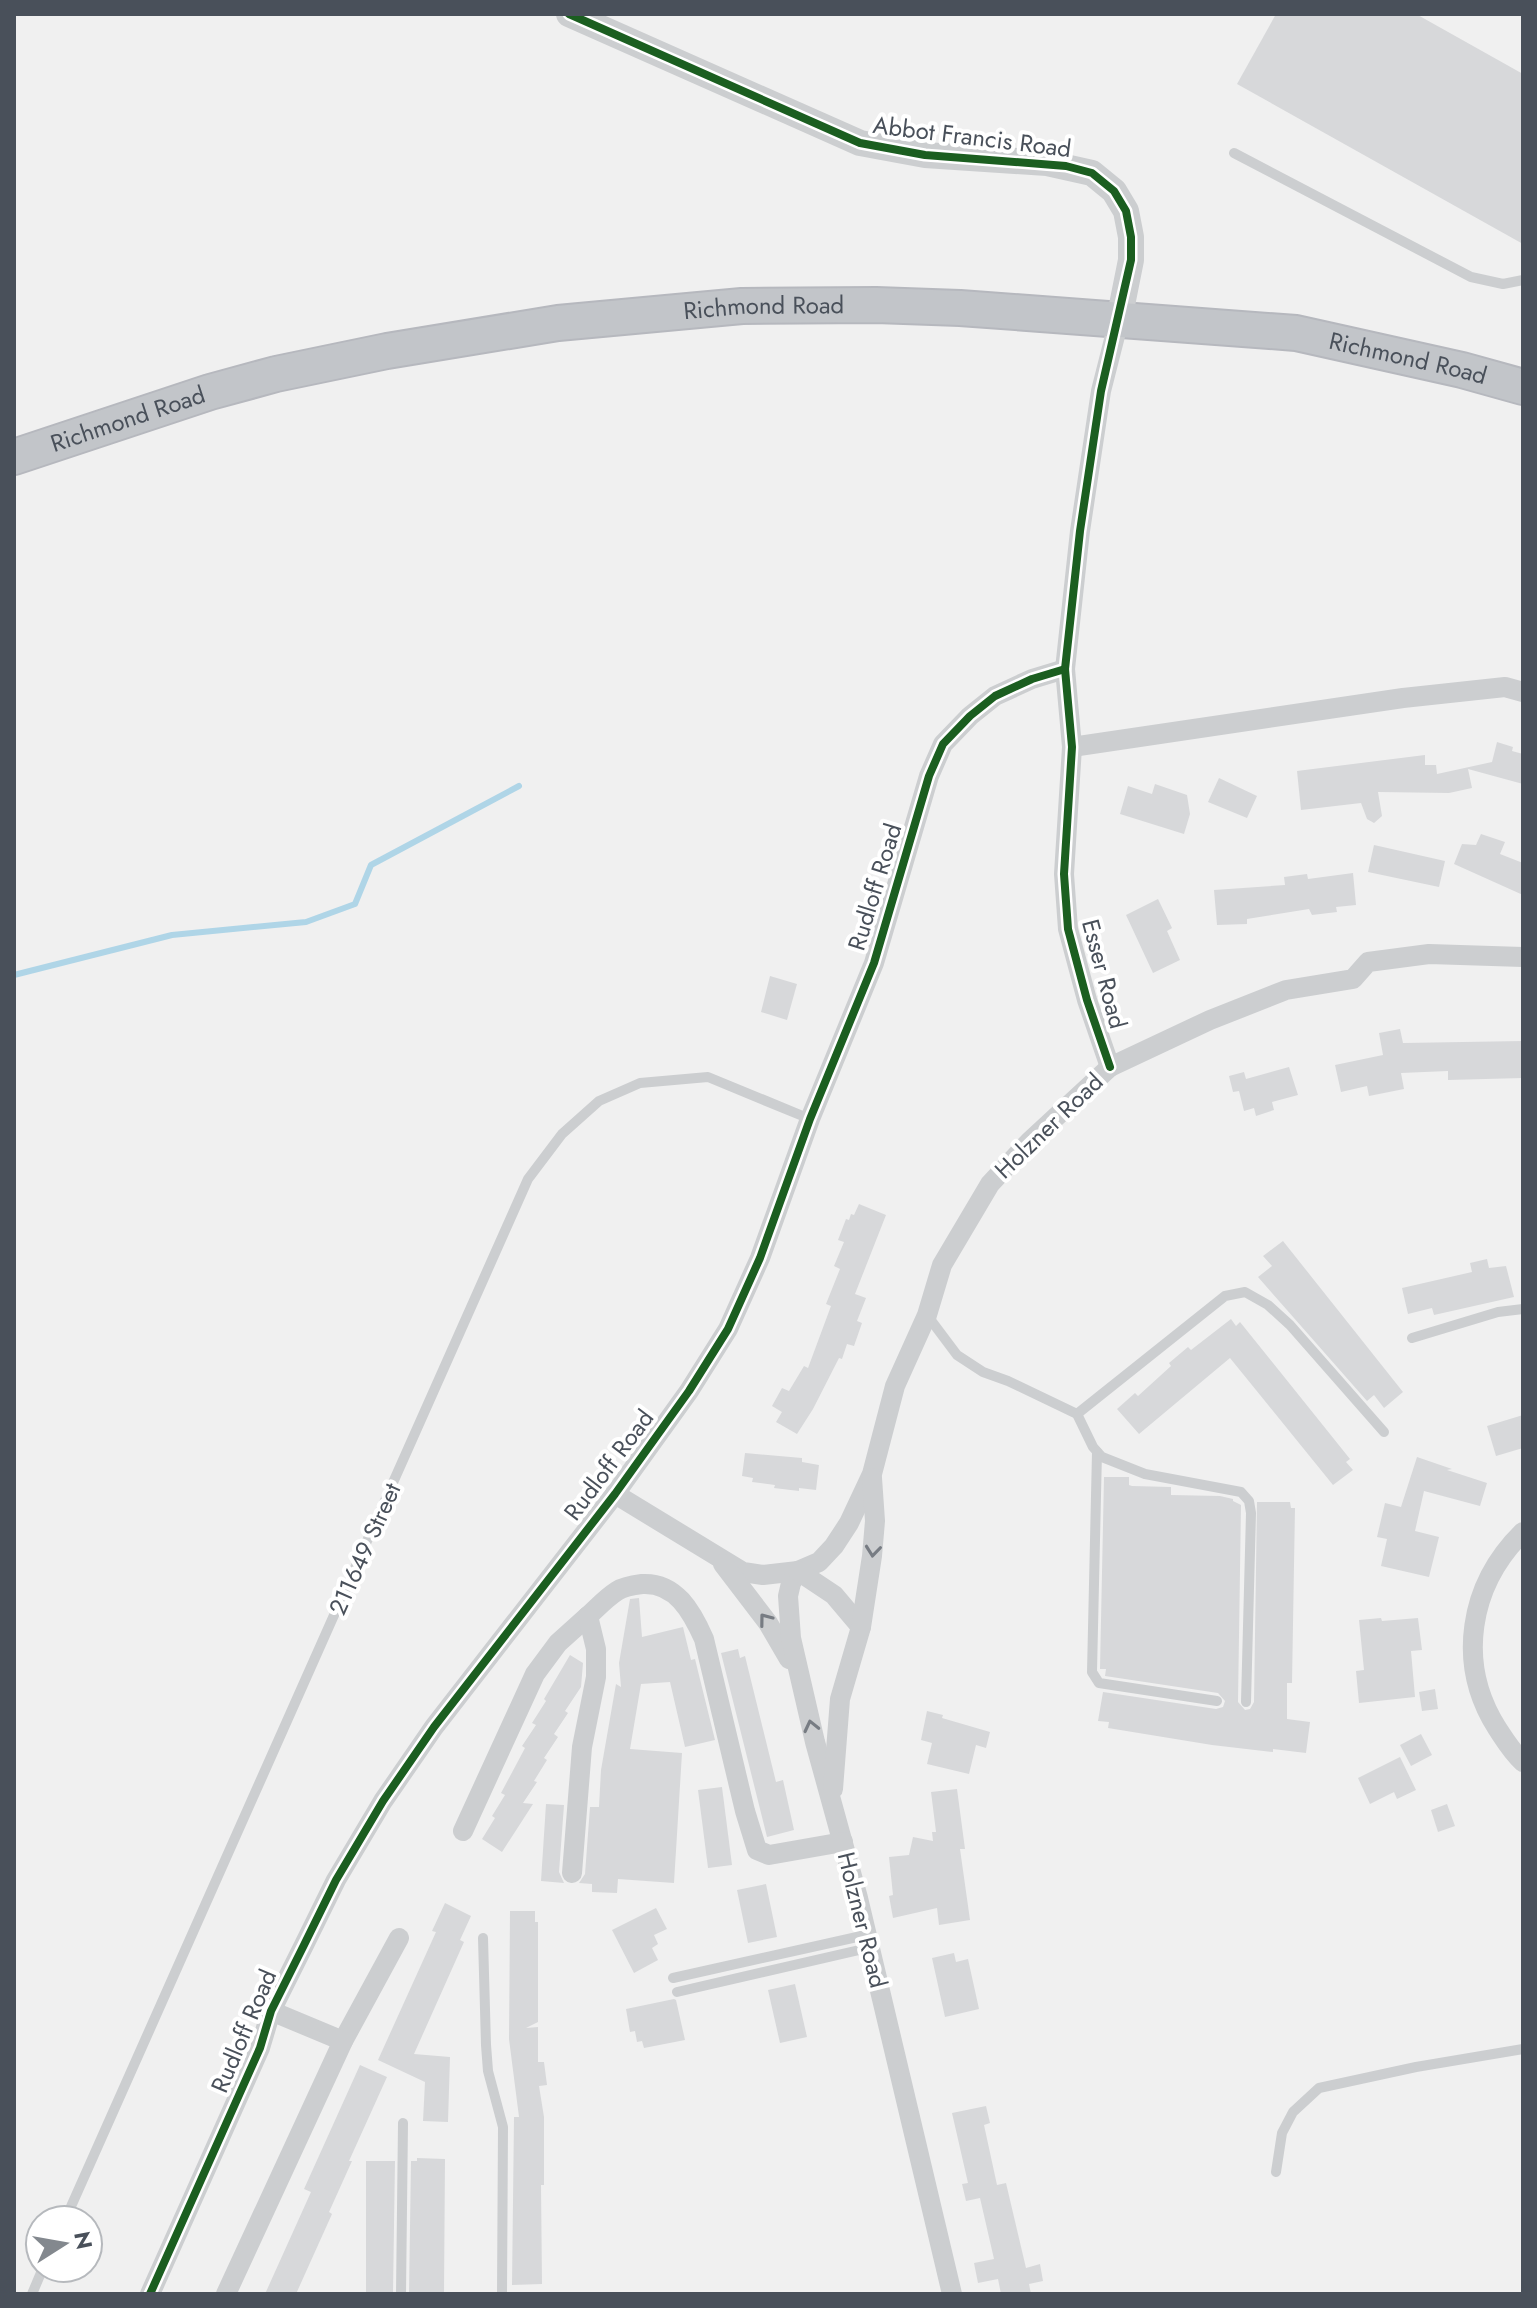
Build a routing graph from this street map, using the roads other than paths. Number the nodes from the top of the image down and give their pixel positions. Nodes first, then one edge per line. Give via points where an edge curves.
1 (569, 14) edge
2 (1234, 153) dead end
3 (1523, 280) edge
4 (1119, 320) junction
5 (1523, 387) edge
6 (14, 457) edge
7 (1065, 669) junction
8 (1523, 692) edge
9 (1072, 747) junction
10 (1523, 957) edge
11 (1110, 1067) junction
12 (810, 1119) junction
13 (1523, 1309) edge
14 (927, 1315) junction
15 (1412, 1338) dead end
16 (1077, 1414) junction
17 (1384, 1432) dead end
18 (1097, 1452) junction
19 (872, 1474) junction
20 (615, 1494) junction
21 (1523, 1532) edge
22 (719, 1560) junction
23 (798, 1571) junction
24 (588, 1616) junction
25 (861, 1627) junction
26 (801, 1684) junction
27 (1217, 1701) dead end
28 (1246, 1702) dead end
29 (1523, 1762) edge
30 (831, 1801) junction
31 (463, 1831) dead end
32 (843, 1842) junction
33 (572, 1873) dead end
34 (399, 1938) dead end
35 (483, 1938) dead end
36 (867, 1941) junction
37 (673, 1978) dead end
38 (677, 1992) dead end
39 (271, 2011) junction
40 (343, 2041) junction
41 (1523, 2049) edge
42 (403, 2123) dead end
43 (1276, 2172) dead end
44 (72, 2204) edge
45 (150, 2294) edge
46 (226, 2294) edge
47 (401, 2294) edge
48 (502, 2294) edge
49 (952, 2294) edge

1 - 4 street, Abbot Francis Road via 860,143 925,155 1047,163 1092,173 1114,191 1129,224 1131,260
2 - 3 lane via 1471,277 1503,284
4 - 5 highway, Richmond Road via 1296,333
4 - 6 highway, Richmond Road via 876,305 742,306 558,323 276,374
4 - 7 street, Abbot Francis Road via 1101,391
7 - 9 street, Abbot Francis Road
7 - 12 street, Rudloff Road via 995,696 943,744 922,797 874,963
8 - 9 street via 1505,687 1403,698
9 - 11 street, Esser Road via 1064,874 1068,929
10 - 11 street, Holzner Road via 1429,954 1368,962 1353,979 1286,990
11 - 14 street, Holzner Road via 990,1184 942,1265
12 - 20 street, Rudloff Road via 728,1329
12 - 44 lane, 211649 Street via 708,1077 640,1083 599,1101 562,1134 528,1179
13 - 15 lane
14 - 16 lane via 957,1355
14 - 19 street, Holzner Road via 895,1386
16 - 17 lane via 1225,1296 1245,1292 1290,1325
16 - 18 lane
18 - 27 lane via 1092,1672 1099,1683
18 - 28 lane via 1128,1469 1241,1492 1249,1501
19 - 23 street, Holzner Road via 834,1546 819,1562
19 -> 25 street, Holzner Road via 875,1521
20 - 22 street, Holzner Road
20 - 39 street, Rudloff Road via 383,1801 336,1880
21 - 29 street via 1503,1551 1486,1583 1471,1655 1491,1718
22 - 23 street, Holzner Road via 763,1575
26 -> 22 street via 782,1644
23 - 25 street via 834,1595
23 - 26 street via 788,1603
24 - 31 street via 535,1674
24 - 32 street via 619,1589 638,1584 659,1584 676,1595 693,1614 704,1639 757,1850 769,1855
24 - 33 street via 596,1677 582,1747
25 - 30 street, Holzner Road via 840,1699
30 -> 26 street
30 - 32 street, Holzner Road
32 - 36 street, Holzner Road
34 - 40 street
35 - 48 lane via 487,2058 503,2127
36 - 37 lane
36 - 38 lane
36 - 49 street, Holzner Road
39 - 40 street
39 - 45 street, Rudloff Road via 260,2048
40 - 46 street
41 - 43 lane via 1319,2088 1293,2112 1282,2133
42 - 47 lane

